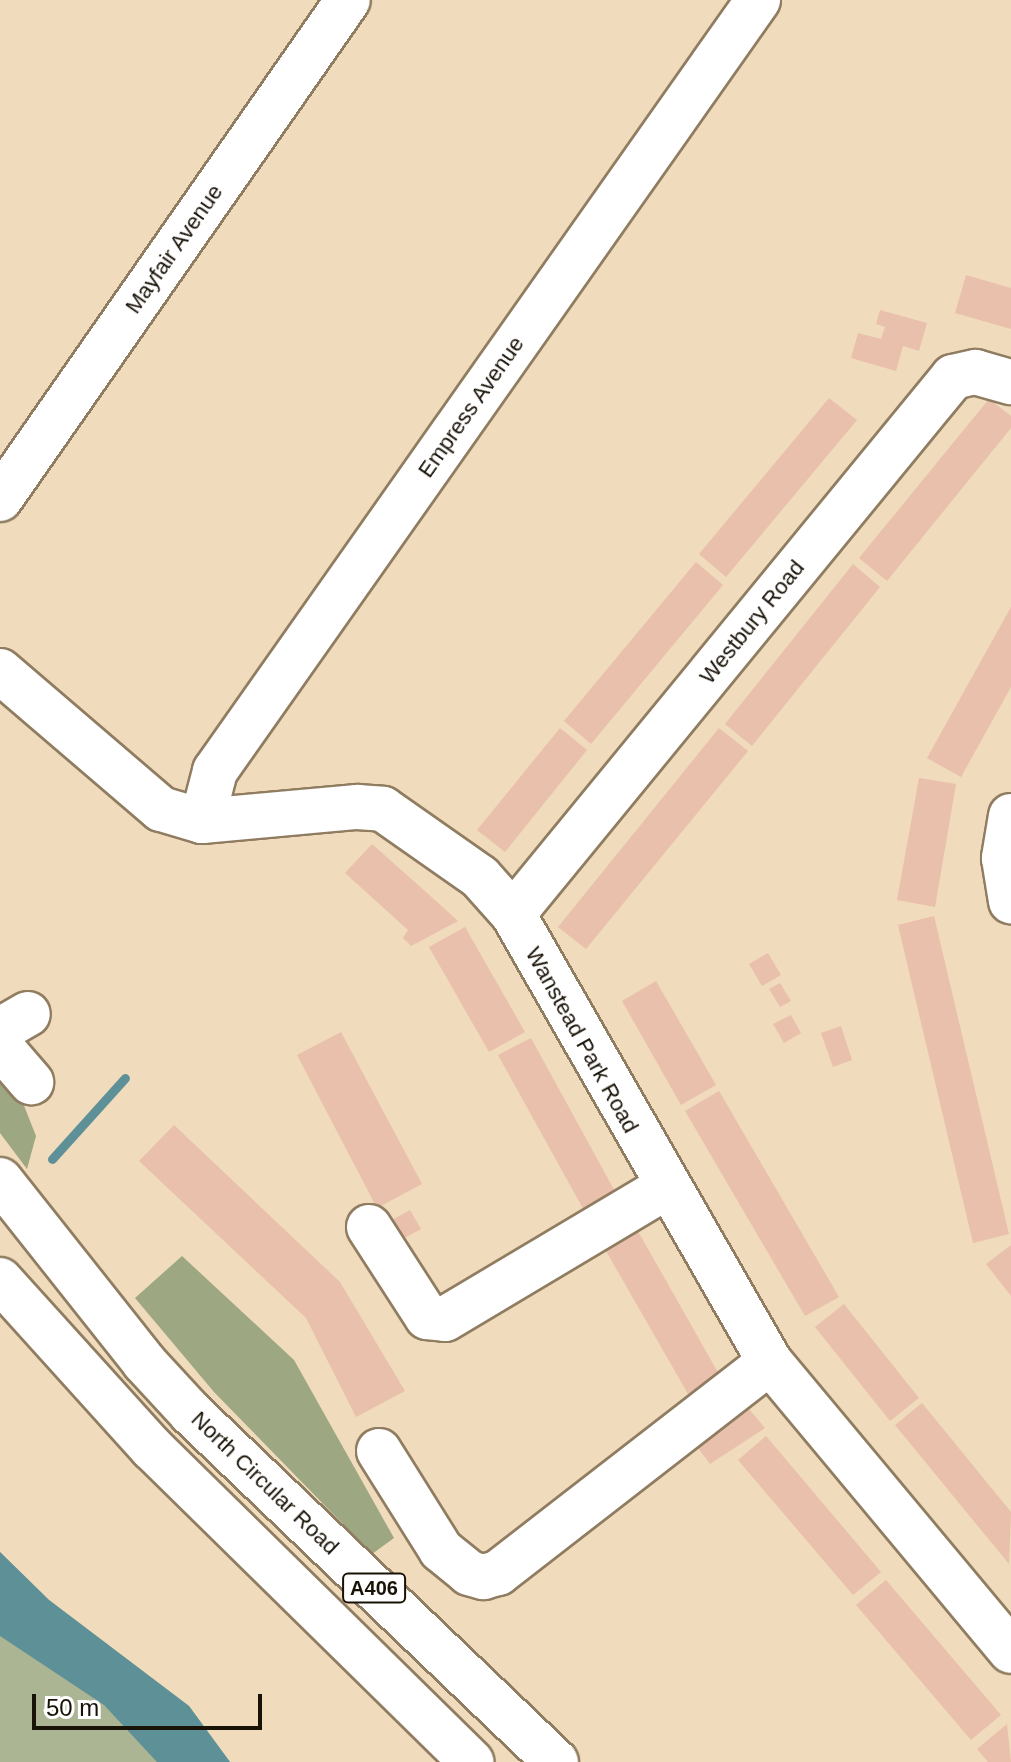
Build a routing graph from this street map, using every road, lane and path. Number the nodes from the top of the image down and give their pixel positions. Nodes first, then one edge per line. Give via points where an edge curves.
1 (348, 0) edge
2 (758, 0) edge
3 (1011, 382) edge
4 (0, 499) edge
5 (0, 671) edge
6 (1011, 816) edge
7 (202, 821) junction
8 (1011, 901) edge
9 (513, 914) junction
10 (9, 1030) edge
11 (31, 1082) dead end
12 (0, 1180) edge
13 (665, 1188) junction
14 (369, 1227) dead end
15 (0, 1280) edge
16 (770, 1362) junction
17 (379, 1451) dead end
18 (1011, 1651) edge
19 (472, 1762) edge
20 (556, 1762) edge

1 - 4 main road, Mayfair Avenue
2 - 7 main road, Empress Avenue via 215,771
3 - 9 main road, Westbury Road via 975,372 953,377
5 - 7 main road, Wanstead Park Road via 161,809
6 - 8 main road via 1004,858
7 - 9 main road, Wanstead Park Road via 383,809 480,877
9 - 13 main road, Wanstead Park Road
10 - 11 main road
12 - 20 main road, North Circular Road / A406 via 144,1362 191,1413
13 - 14 main road via 445,1319 427,1317
13 - 16 main road, Wanstead Park Road
15 - 19 main road, A406 via 152,1448
16 - 17 main road via 498,1573 483,1577 469,1573 441,1550
16 - 18 main road, Wanstead Park Road

